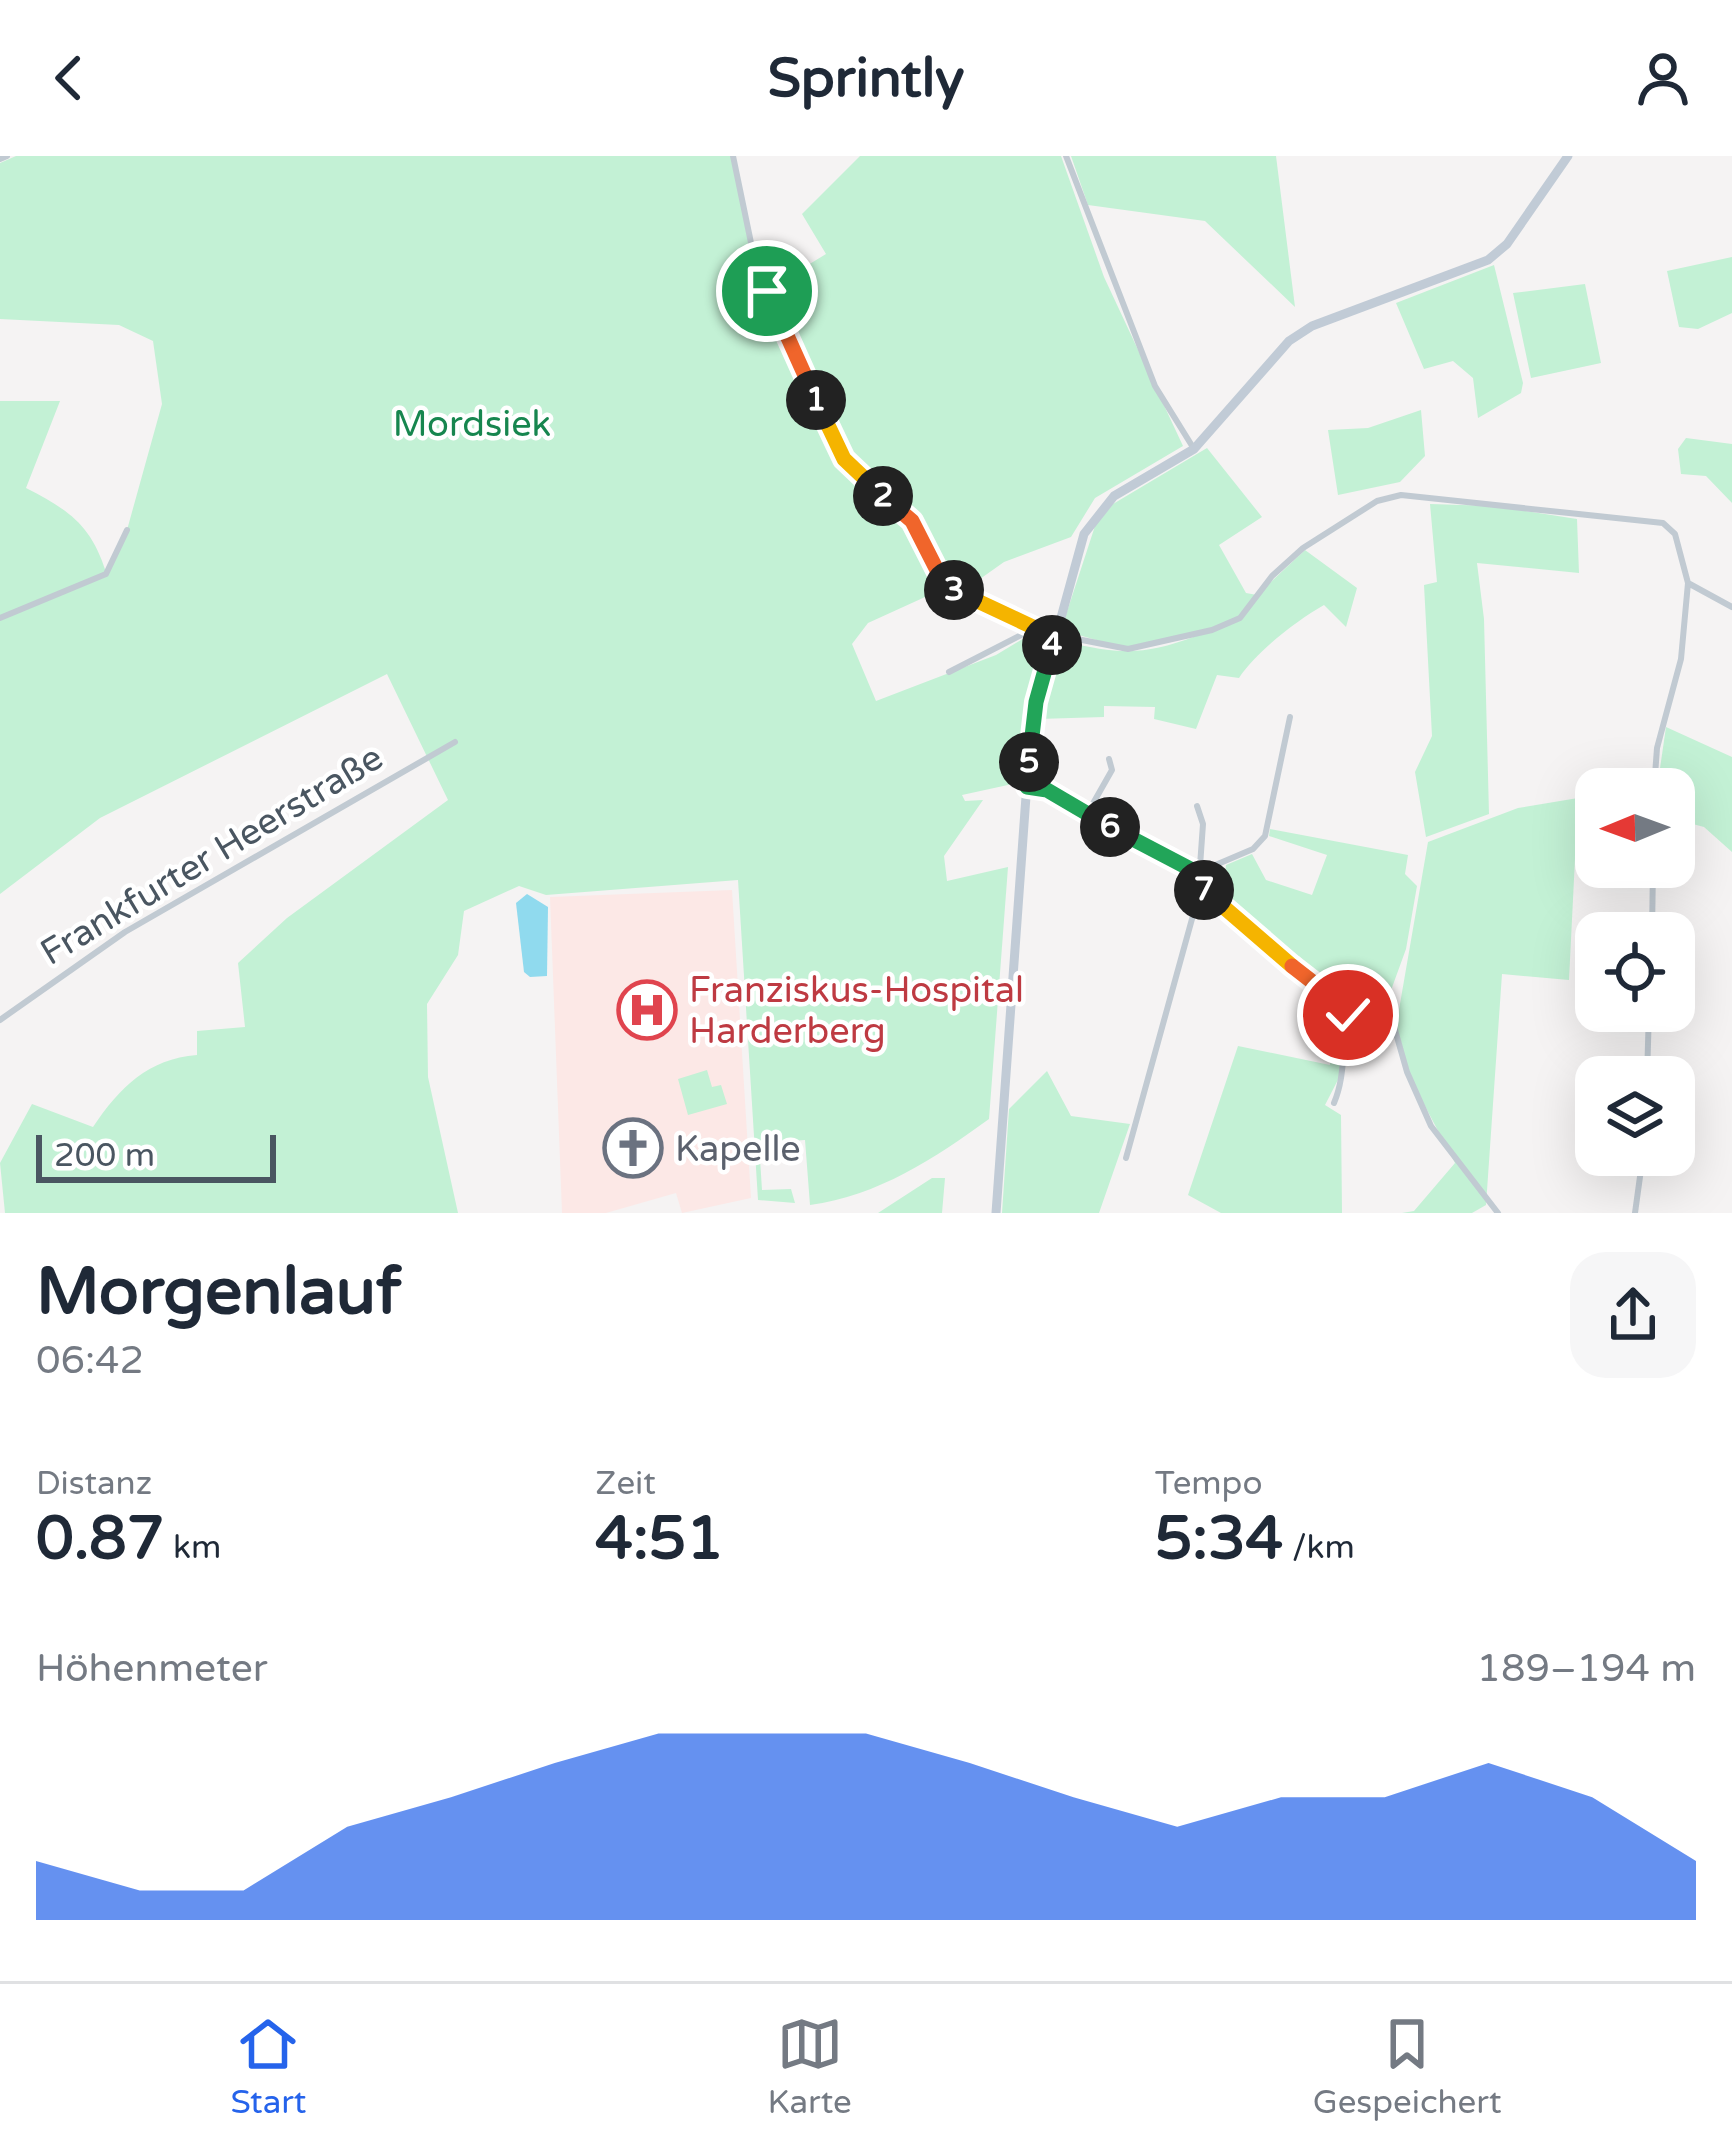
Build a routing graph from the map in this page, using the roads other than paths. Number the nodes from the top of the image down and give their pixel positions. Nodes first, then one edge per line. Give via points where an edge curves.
1 (733, 156) edge
2 (1066, 156) edge
3 (1568, 156) edge
4 (1194, 449) junction
5 (127, 530) dead end
6 (1688, 583) junction
7 (1732, 608) edge
8 (0, 618) edge
9 (1031, 630) junction
10 (1054, 637) junction
11 (949, 672) dead end
12 (1290, 717) dead end
13 (455, 742) dead end
14 (1109, 758) dead end
15 (1656, 768) edge
16 (1027, 787) junction
17 (1197, 806) dead end
18 (1087, 814) junction
19 (1200, 869) junction
20 (1204, 889) junction
21 (1356, 1004) junction
22 (0, 1020) edge
23 (1334, 1103) dead end
24 (1126, 1158) dead end
25 (1640, 1176) edge
26 (996, 1213) edge
27 (1498, 1213) edge
28 (1635, 1213) edge

1 - 9 street via 755,262 844,459 912,521 954,590
2 - 4 street via 1155,386
3 - 4 street via 1494,255 1289,341
4 - 10 street via 1114,496 1093,518
5 - 8 street via 106,574
6 - 7 street
6 - 10 street via 1675,534 1664,523 1401,495 1377,501 1303,548 1240,617 1212,630 1128,649
6 - 15 street via 1681,659
9 - 10 street
9 - 11 street
10 - 16 street via 1034,714
12 - 19 street via 1264,836 1253,849
13 - 22 street, Frankfurter Heerstraße via 125,932
14 - 18 street via 1112,770
16 - 18 street
16 - 26 street
17 - 19 street
18 - 19 street
19 - 20 street
19 - 20 street
20 - 21 street via 1319,987
20 - 24 street
21 - 23 street
21 - 27 street via 1391,1016 1431,1126
25 - 28 street

